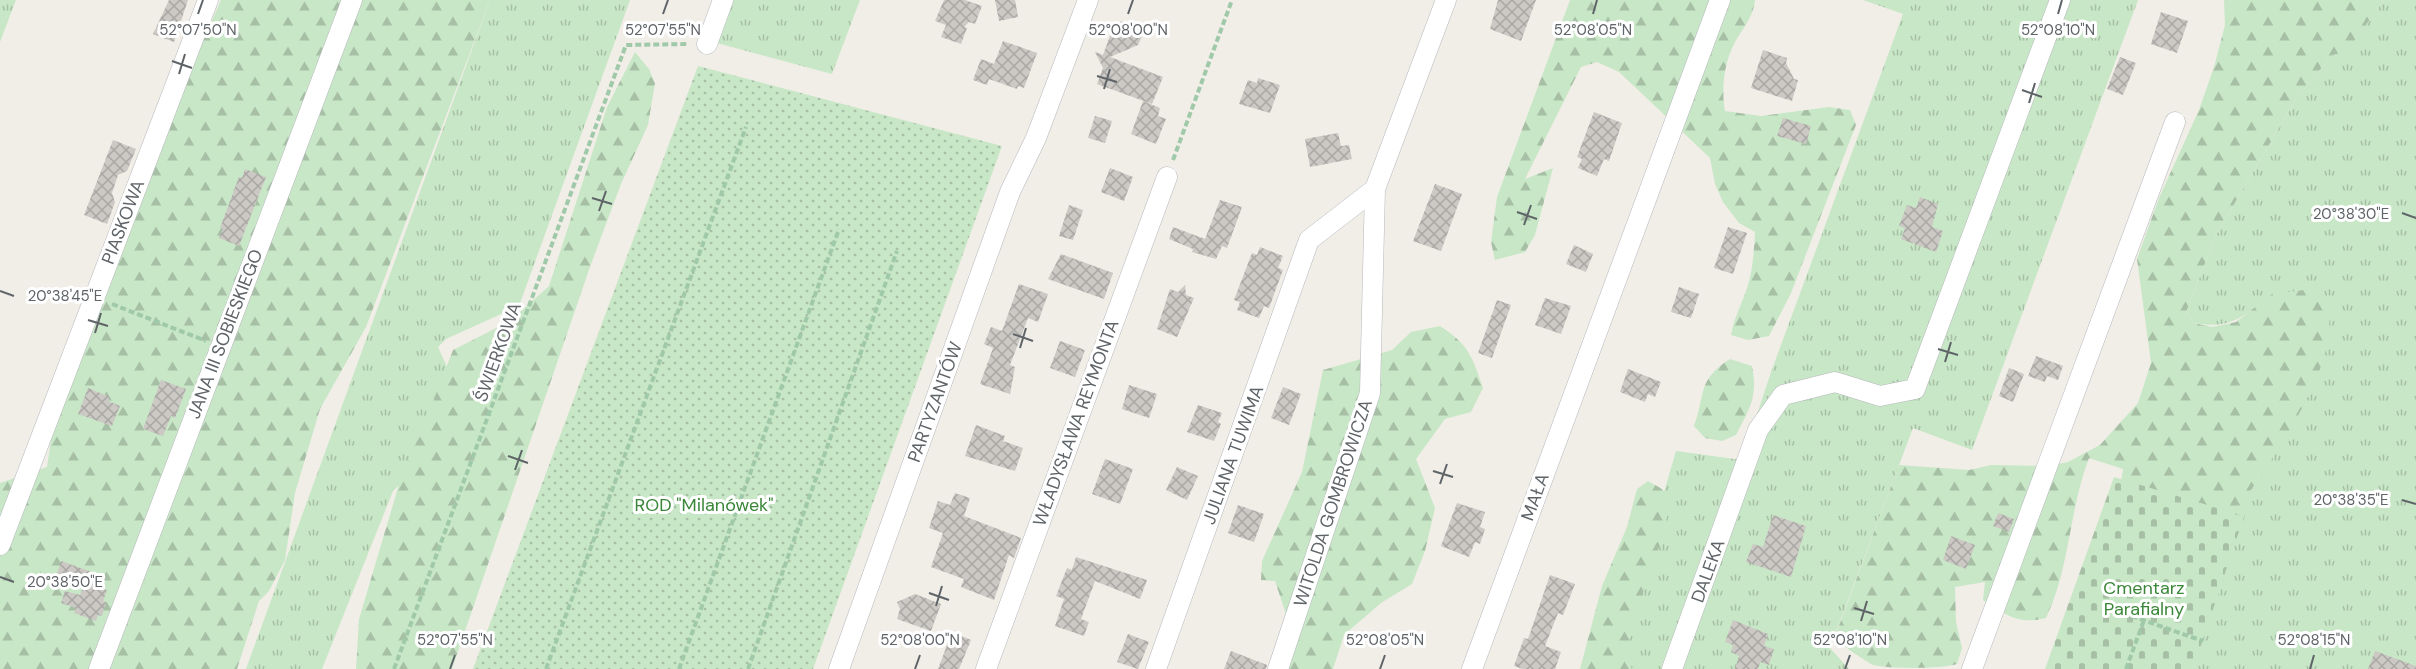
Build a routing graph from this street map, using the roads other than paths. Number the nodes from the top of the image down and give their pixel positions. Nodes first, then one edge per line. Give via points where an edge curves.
1 (208, 0) edge
2 (352, 0) edge
3 (723, 0) edge
4 (1088, 0) edge
5 (1446, 0) edge
6 (1720, 0) edge
7 (2060, 0) edge
8 (707, 44) road end
9 (2175, 122) dead end
10 (1167, 177) road end
11 (1375, 189) junction
12 (0, 545) edge
13 (99, 669) edge
14 (839, 669) edge
15 (986, 669) edge
16 (1156, 669) edge
17 (1278, 669) edge
18 (1472, 669) edge
19 (1672, 669) edge
20 (1972, 669) edge

1 - 12 street, PIASKOWA
2 - 13 street, JANA III SOBIESKIEGO
3 - 8 street
4 - 14 street, PARTYZANTÓW via 1036,138 1010,192
5 - 11 street
6 - 18 street, MAŁA
7 - 19 street, DALEKA via 1915,389 1880,396 1835,382 1783,395 1758,430
9 - 20 street
10 - 15 street, WŁADYSŁAWA REYMONTA
11 - 16 street, JULIANA TUWIMA via 1309,240
11 - 17 street, WITOLDA GOMBROWICZA via 1370,393

